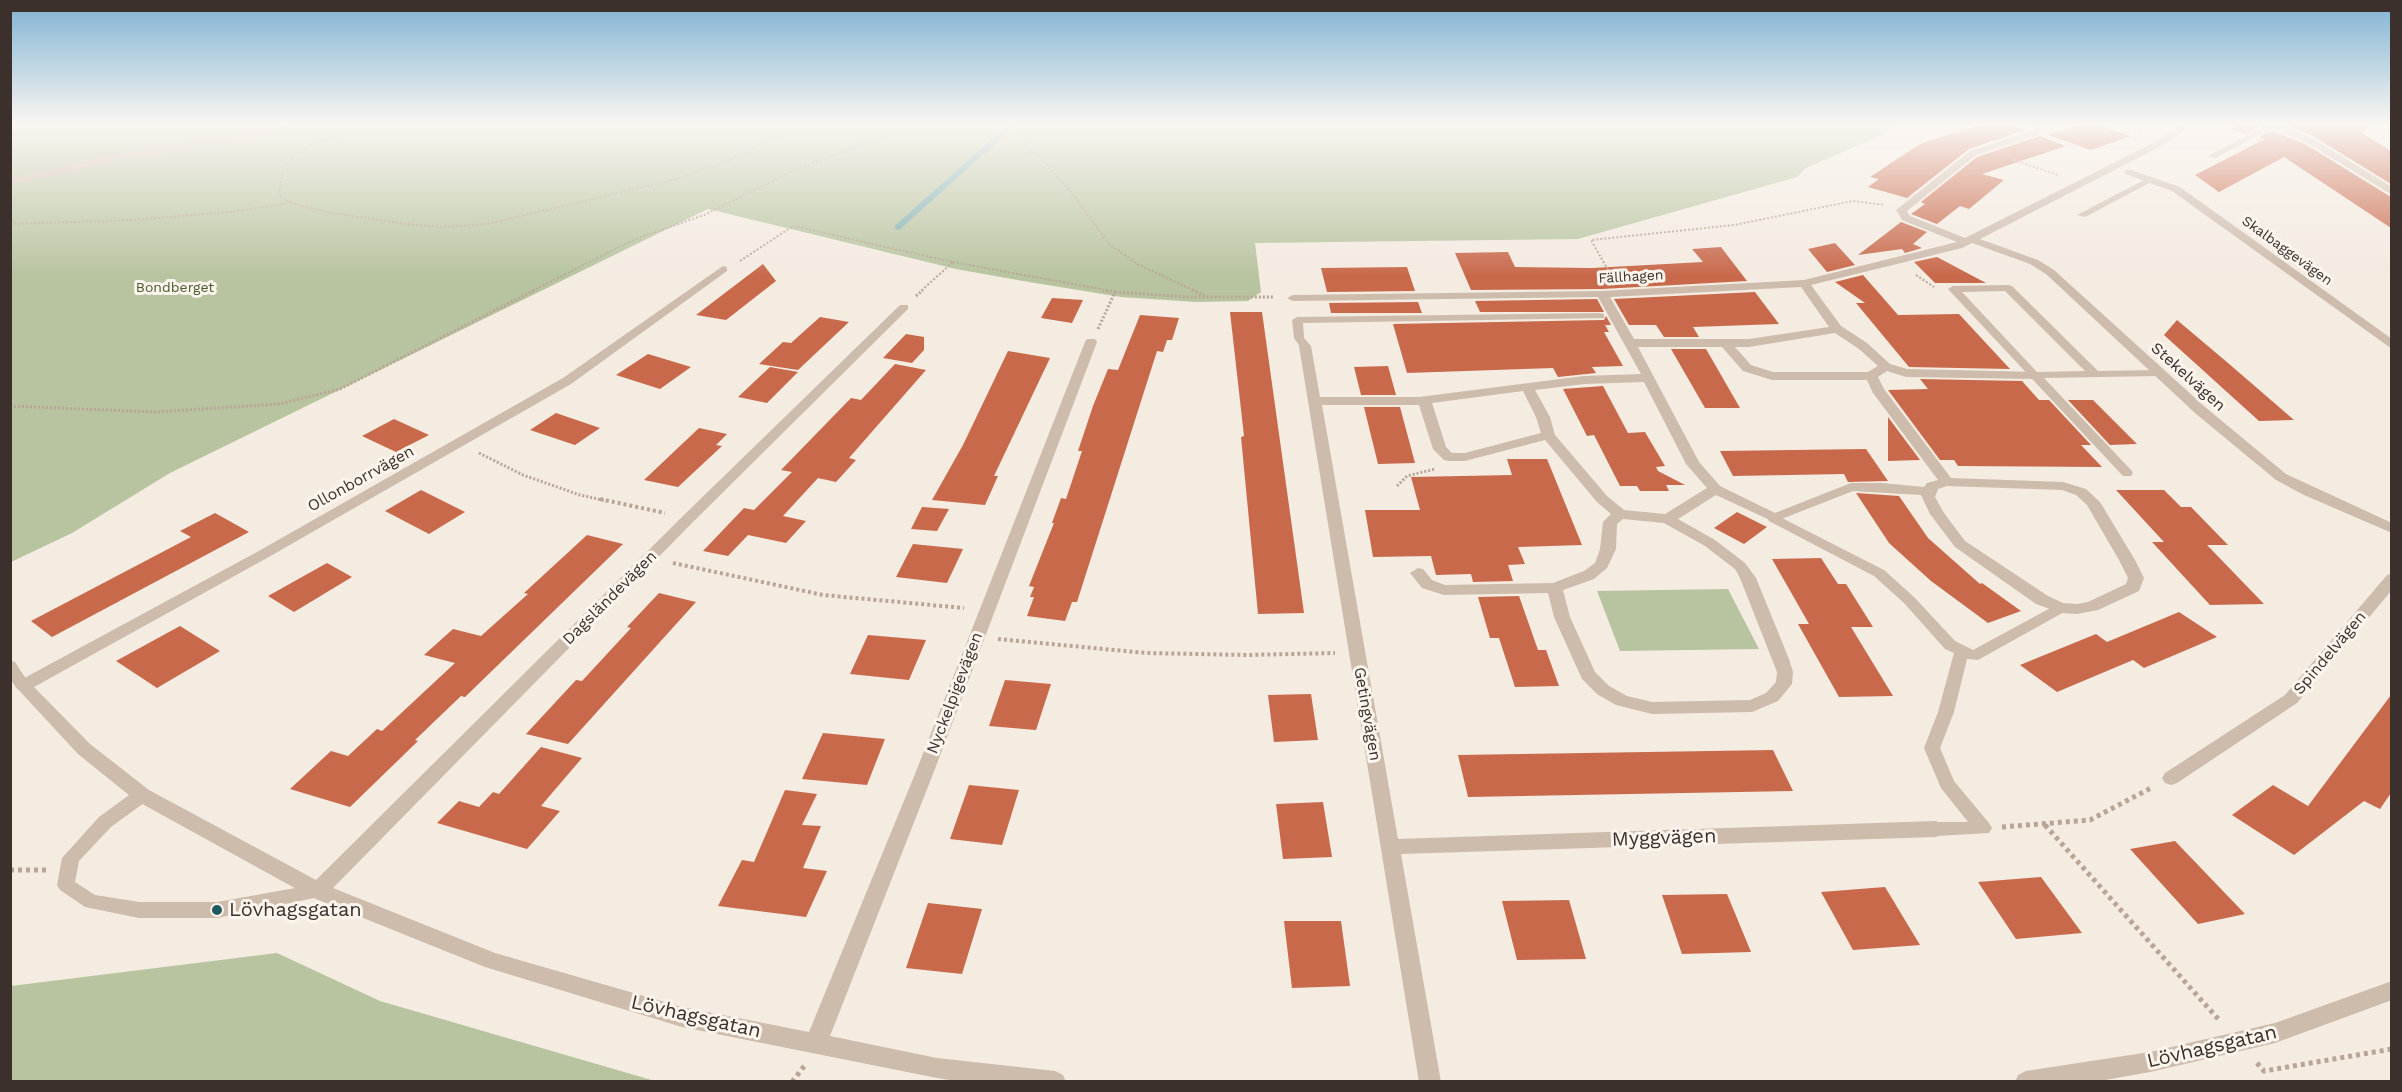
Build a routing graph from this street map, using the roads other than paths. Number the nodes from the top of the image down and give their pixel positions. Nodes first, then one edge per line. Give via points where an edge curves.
1 (45, 174) edge
2 (1947, 174) edge
3 (2099, 174) edge
4 (2134, 174) edge
5 (2363, 174) edge
6 (2151, 180) junction
7 (10, 182) edge
8 (2391, 192) edge
9 (2082, 215) dead end
10 (1968, 241) junction
11 (723, 269) road end
12 (1804, 283) junction
13 (1602, 294) junction
14 (1293, 298) road end
15 (904, 307) road end
16 (1600, 316) dead end
17 (1837, 329) junction
18 (1091, 342) road end
19 (1630, 343) junction
20 (1728, 345) junction
21 (2391, 345) edge
22 (1305, 346) joint
23 (1886, 367) junction
24 (2159, 373) junction
25 (2095, 374) junction
26 (2034, 375) junction
27 (1871, 376) junction
28 (1649, 378) junction
29 (1527, 387) junction
30 (1314, 400) junction
31 (1424, 400) junction
32 (1548, 435) junction
33 (2127, 472) dead end
34 (1947, 482) junction
35 (1715, 489) junction
36 (1929, 492) junction
37 (1620, 514) junction
38 (1774, 518) junction
39 (1668, 519) junction
40 (2391, 529) edge
41 (1418, 573) dead end
42 (2391, 579) edge
43 (1555, 588) junction
44 (2061, 608) junction
45 (1962, 651) junction
46 (10, 666) edge
47 (23, 686) junction
48 (2171, 778) road end
49 (142, 795) junction
50 (1936, 829) joint
51 (1391, 847) junction
52 (318, 891) junction
53 (2391, 990) edge
54 (816, 1043) junction
55 (1055, 1082) edge
56 (1430, 1082) edge
57 (2026, 1082) edge

1 - 7 lane
2 - 10 street via 1901,210 1918,224
3 - 10 street, Fällhagen
4 - 6 street, Skalbaggevägen
5 - 8 street
6 - 9 lane
6 - 21 street, Skalbaggevägen via 2191,199
10 - 12 street, Fällhagen
10 - 24 street, Stekelvägen via 2034,262 2050,272
11 - 47 street, Ollonborrvägen via 567,381
12 - 13 street, Fällhagen
12 - 17 street
13 - 14 street, Fällhagen
13 - 19 street
15 - 52 street, Dagsländevägen
16 - 22 lane via 1297,320 1299,338
17 - 20 street
17 - 23 street
18 - 54 street, Nyckelpigevägen
19 - 20 street
19 - 28 street
20 - 27 street via 1739,362 1758,373
22 - 30 street, Getingvägen
23 - 26 street via 1906,373
23 - 27 street
24 - 25 lane
24 - 40 street, Stekelvägen via 2281,477
25 - 26 lane
25 - 26 lane via 2008,288 1953,289
26 - 33 lane
27 - 34 street
28 - 29 street
28 - 35 street via 1693,464
29 - 31 street
29 - 32 street
30 - 31 street
30 - 51 street, Getingvägen
31 - 32 street via 1440,449 1449,457 1465,457
32 - 37 street via 1602,499
34 - 36 street via 1932,486
34 - 44 street via 2063,486 2093,501 2136,578 2133,587 2092,606
35 - 38 street
35 - 39 street
36 - 38 street via 1851,487
36 - 44 street via 1930,504 1960,544 2042,600
37 - 39 street
37 - 43 street via 1610,522 1602,566
38 - 45 lane via 1879,573 1950,645
39 - 43 street via 1710,543 1740,566 1748,578 1785,672 1784,684 1772,697 1752,706 1696,709 1652,708 1622,701 1588,675 1562,617
41 - 43 street via 1426,584 1444,590
42 - 48 street, Spindelvägen via 2291,699
44 - 45 lane via 1973,656
45 - 50 lane via 1932,748 1947,784 1983,828
46 - 47 lane
47 - 49 street, Lövhagsgatan via 84,749
49 - 52 street, Lövhagsgatan
49 - 52 lane via 89,837 71,858 66,885 91,902 139,910 217,910
50 - 51 street, Myggvägen
51 - 56 street, Getingvägen
52 - 54 street, Lövhagsgatan via 492,961 682,1017
53 - 57 street, Lövhagsgatan via 2275,1033 2150,1062
54 - 55 street, Lövhagsgatan via 937,1068

